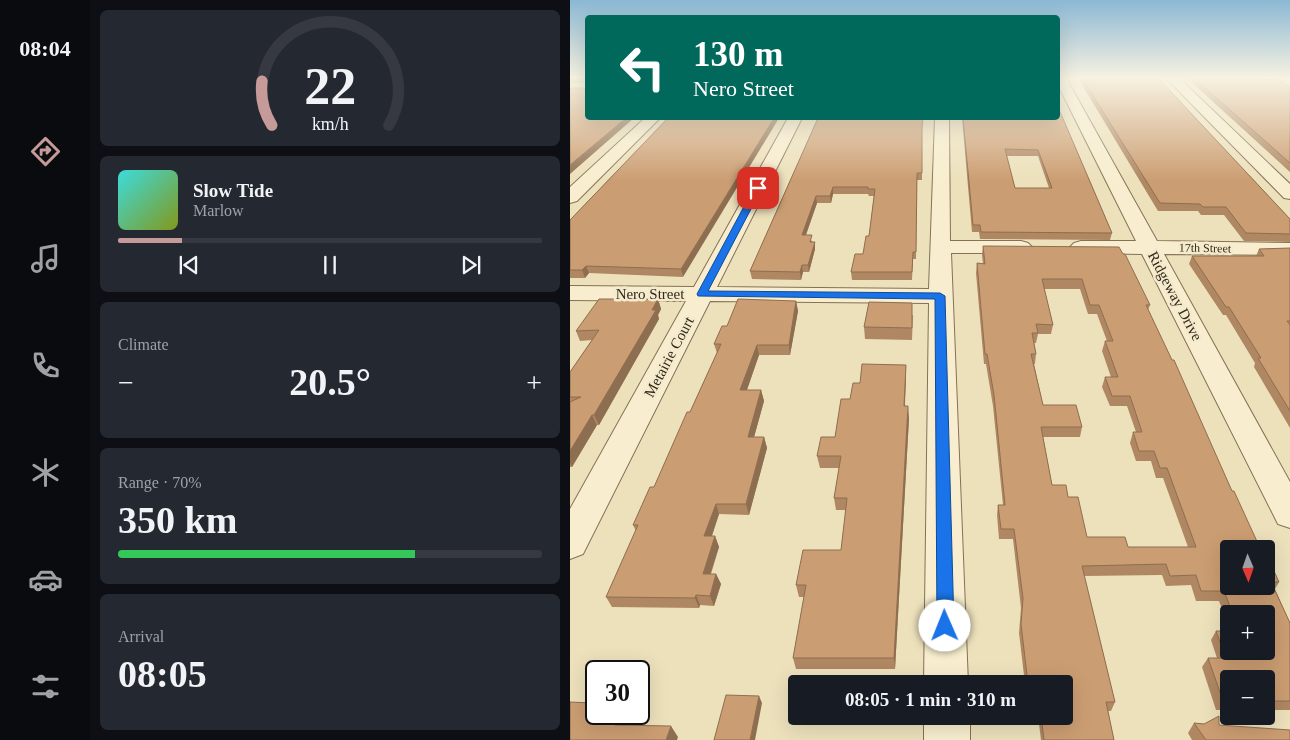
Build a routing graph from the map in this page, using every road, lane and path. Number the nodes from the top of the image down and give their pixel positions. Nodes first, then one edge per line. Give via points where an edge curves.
1 (1078, 113) edge
2 (1207, 113) edge
3 (651, 120) edge
4 (794, 120) edge
5 (942, 120) edge
6 (1290, 194) edge
7 (570, 197) edge
8 (940, 247) junction
9 (1149, 247) junction
10 (1290, 249) edge
11 (570, 293) edge
12 (702, 294) junction
13 (940, 296) junction
14 (1290, 514) edge
15 (570, 544) edge
16 (946, 675) edge
17 (946, 725) edge
18 (947, 740) edge

1 - 9 street, Ridgeway Drive
2 - 6 street
3 - 7 street
4 - 12 street, Metairie Court
5 - 8 street
8 - 9 street, 17th Street
8 - 13 street
9 - 10 street, 17th Street
9 - 14 street, Ridgeway Drive
11 - 12 street, Nero Street
12 - 13 street, Nero Street
12 - 15 street, Metairie Court
13 - 16 street
17 - 18 street

